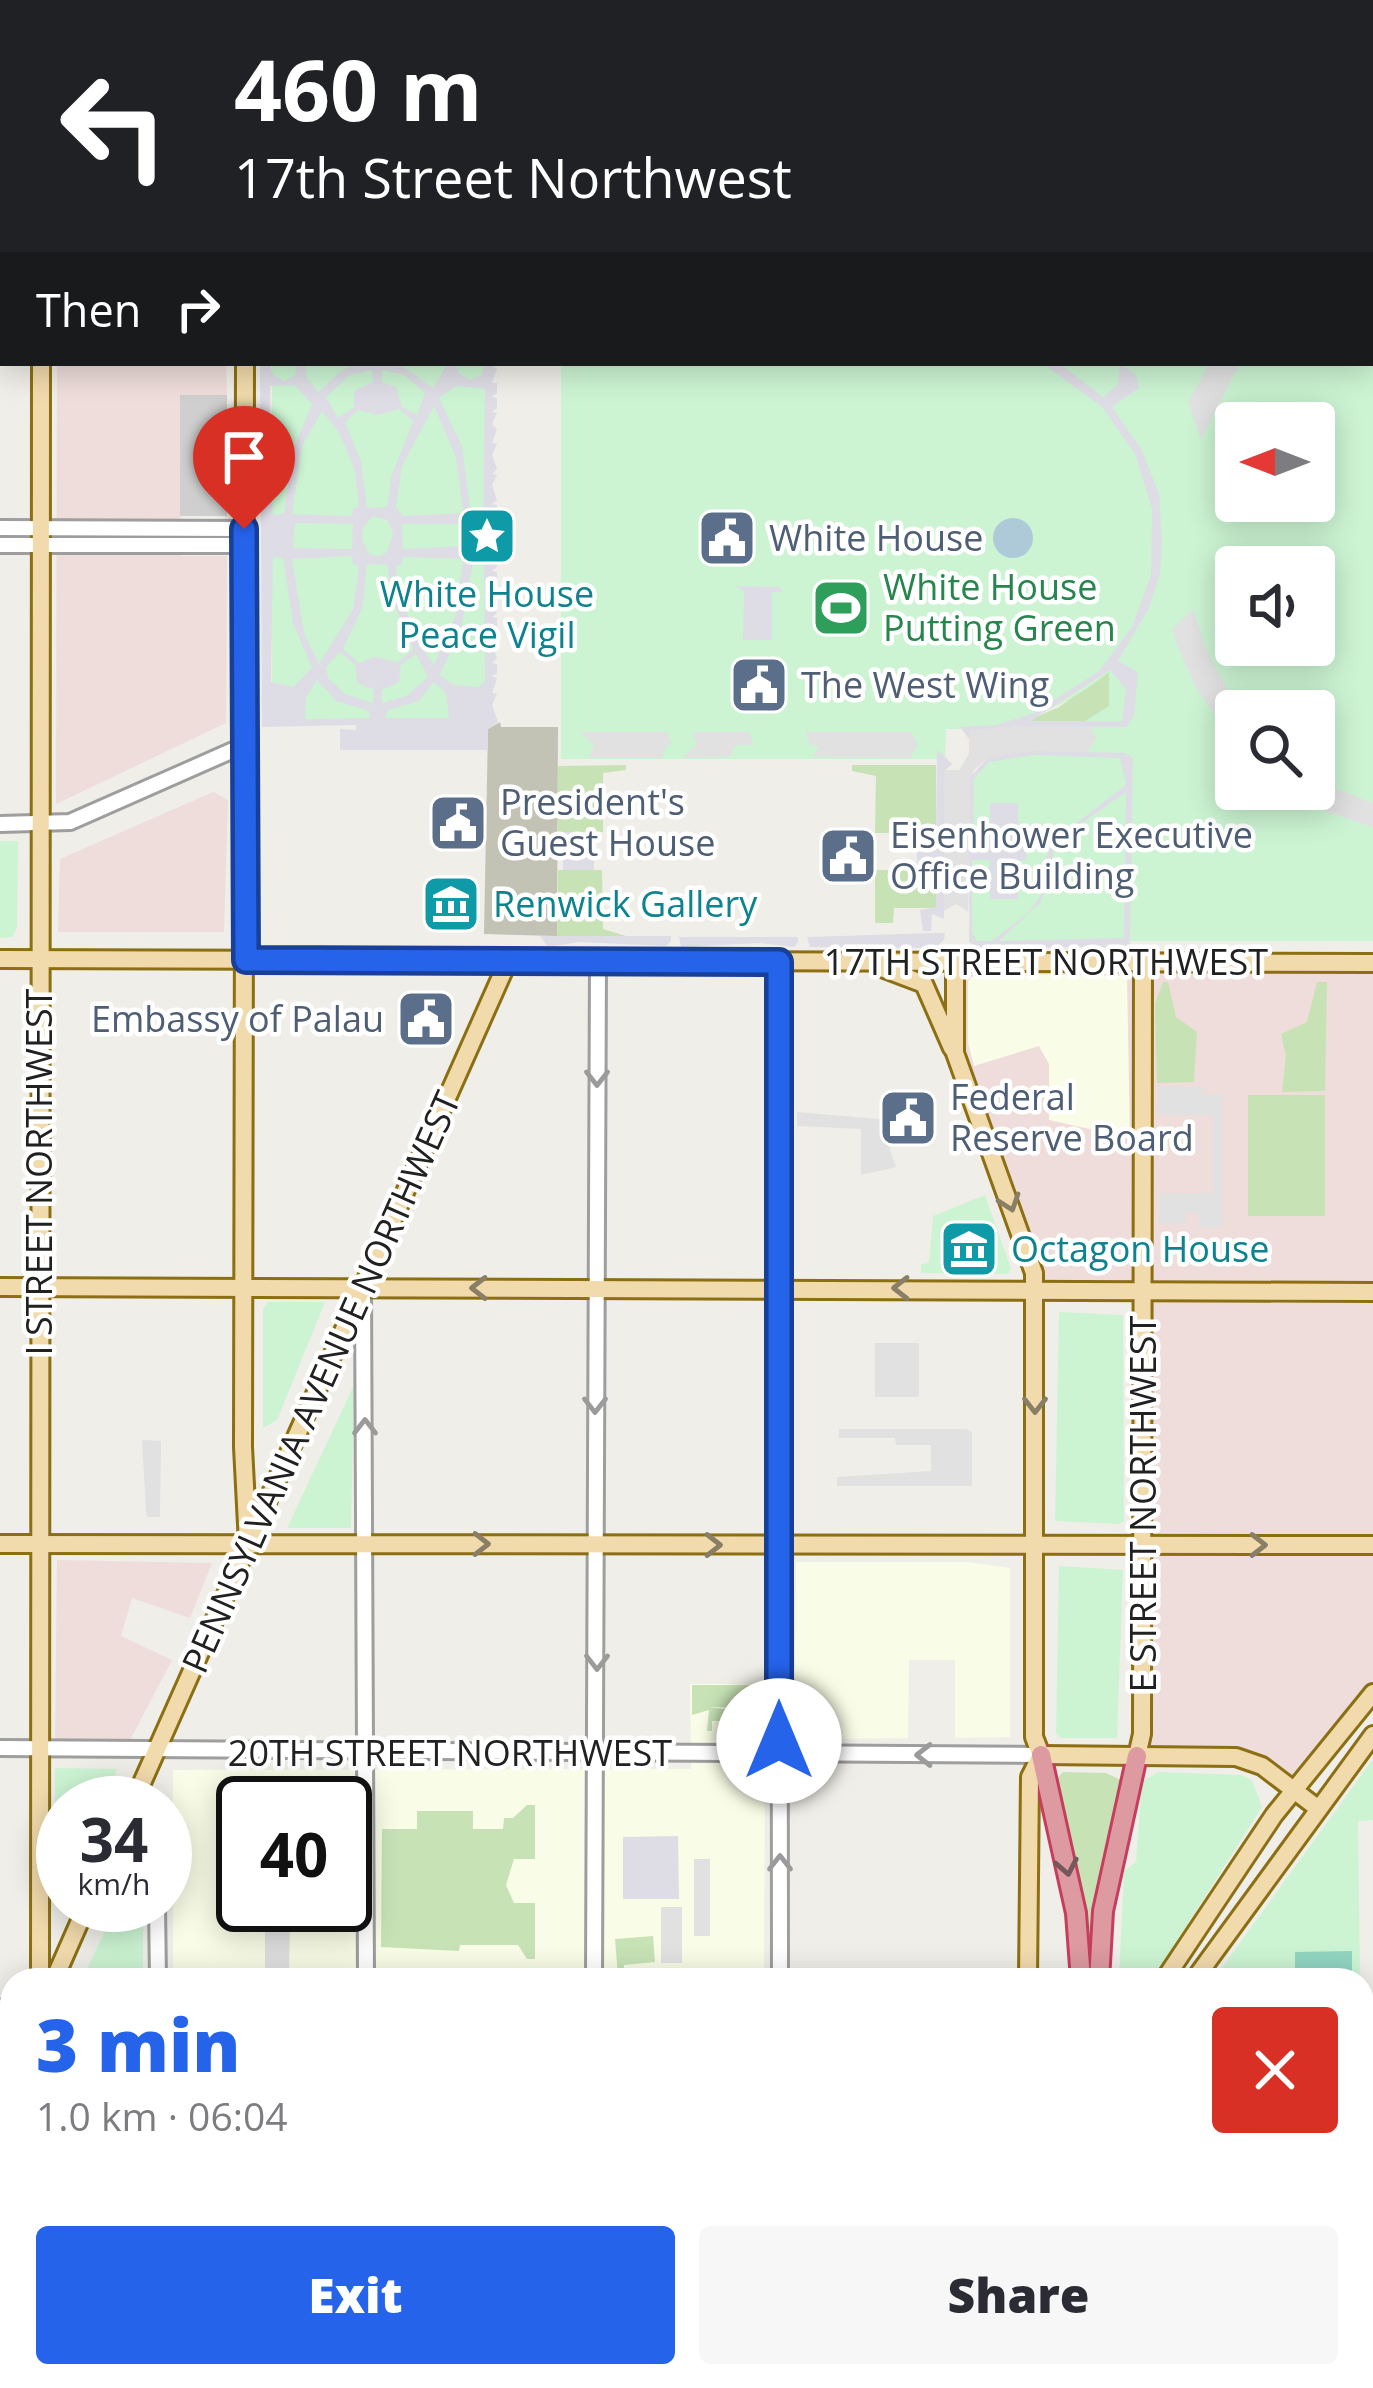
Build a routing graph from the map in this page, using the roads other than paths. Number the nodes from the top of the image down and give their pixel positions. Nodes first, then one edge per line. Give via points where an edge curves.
1 (41, 366) edge
2 (244, 366) edge
3 (0, 528) edge
4 (42, 537) junction
5 (244, 537) junction
6 (0, 545) edge
7 (247, 744) junction
8 (0, 824) edge
9 (40, 824) junction
10 (0, 959) edge
11 (40, 959) junction
12 (246, 960) junction
13 (508, 961) junction
14 (598, 961) junction
15 (779, 962) junction
16 (861, 962) junction
17 (955, 962) junction
18 (1143, 962) junction
19 (1373, 963) edge
20 (955, 1053) junction
21 (0, 1287) edge
22 (38, 1287) junction
23 (246, 1287) junction
24 (363, 1288) junction
25 (596, 1288) junction
26 (779, 1288) junction
27 (1035, 1288) junction
28 (1144, 1289) junction
29 (1373, 1292) edge
30 (0, 1544) edge
31 (41, 1544) junction
32 (248, 1544) junction
33 (366, 1544) junction
34 (1035, 1544) junction
35 (596, 1545) junction
36 (779, 1545) junction
37 (1143, 1545) junction
38 (1373, 1545) edge
39 (1373, 1693) edge
40 (1373, 1735) edge
41 (0, 1748) edge
42 (41, 1750) junction
43 (156, 1751) junction
44 (365, 1752) junction
45 (597, 1753) junction
46 (779, 1755) junction
47 (1041, 1755) junction
48 (1137, 1756) junction
49 (145, 1776) edge
50 (1294, 1789) junction
51 (1316, 1807) junction
52 (75, 1932) edge
53 (158, 1932) edge
54 (40, 1968) edge
55 (58, 1968) edge
56 (158, 1968) edge
57 (366, 1968) edge
58 (594, 1968) edge
59 (780, 1968) edge
60 (1028, 1968) edge
61 (1080, 1968) edge
62 (1100, 1968) edge
63 (1172, 1968) edge
64 (1202, 1968) edge

1 - 4 main road, I STREET NORTHWEST
2 - 5 main road
3 - 4 street
4 - 5 street
4 - 6 street
4 - 9 main road, I STREET NORTHWEST
5 - 7 main road
7 - 9 street via 70,822
7 - 12 main road
8 - 9 street
9 - 11 main road, I STREET NORTHWEST
10 - 11 main road, 17TH STREET NORTHWEST
11 - 12 main road, 17TH STREET NORTHWEST
11 - 22 main road, I STREET NORTHWEST
12 - 13 main road, 17TH STREET NORTHWEST
12 - 23 main road
13 - 14 main road, 17TH STREET NORTHWEST
13 - 24 main road, PENNSYLVANIA AVENUE NORTHWEST
14 - 15 main road, 17TH STREET NORTHWEST
14 -> 25 street
15 - 16 main road, 17TH STREET NORTHWEST
15 - 26 street
16 - 17 main road, 17TH STREET NORTHWEST
16 - 20 main road via 924,984
17 - 18 main road, 17TH STREET NORTHWEST
17 - 20 main road
18 - 19 main road, 17TH STREET NORTHWEST
18 - 28 main road, E STREET NORTHWEST
20 -> 27 main road
21 - 22 main road
22 - 23 main road
22 - 31 main road, I STREET NORTHWEST
23 - 24 main road
23 - 32 main road
25 -> 24 main road
24 - 32 main road, PENNSYLVANIA AVENUE NORTHWEST
33 -> 24 street
25 - 26 main road
25 -> 35 street
27 -> 26 main road
26 - 36 street
27 - 28 main road
27 -> 34 main road
28 - 29 main road
28 - 37 main road, E STREET NORTHWEST
30 - 31 main road
31 - 32 main road
31 - 42 main road, I STREET NORTHWEST
32 - 33 main road
32 - 43 main road, PENNSYLVANIA AVENUE NORTHWEST
33 -> 35 main road
33 - 44 street
34 - 36 main road
34 - 37 main road
34 - 47 main road via 1034,1737
35 -> 36 main road
35 -> 45 street
36 - 46 street
37 -> 38 main road
37 - 48 main road, E STREET NORTHWEST
39 - 50 main road
40 - 51 main road
41 - 42 street, 20TH STREET NORTHWEST
42 - 43 street, 20TH STREET NORTHWEST
42 - 54 main road, I STREET NORTHWEST
43 - 44 street, 20TH STREET NORTHWEST
43 - 49 main road, PENNSYLVANIA AVENUE NORTHWEST
44 - 45 street, 20TH STREET NORTHWEST
44 - 57 street
45 - 46 street, 20TH STREET NORTHWEST
45 - 58 street
47 -> 46 street, 20TH STREET NORTHWEST
59 -> 46 street
47 - 48 main road, 20TH STREET NORTHWEST
47 - 60 main road via 1030,1777
47 -> 61 highway
48 - 50 main road, 20TH STREET NORTHWEST via 1236,1757
48 - 62 highway via 1106,1896
50 - 51 main road, 20TH STREET NORTHWEST
50 - 63 main road
51 - 64 main road
52 - 55 main road
53 - 56 street

